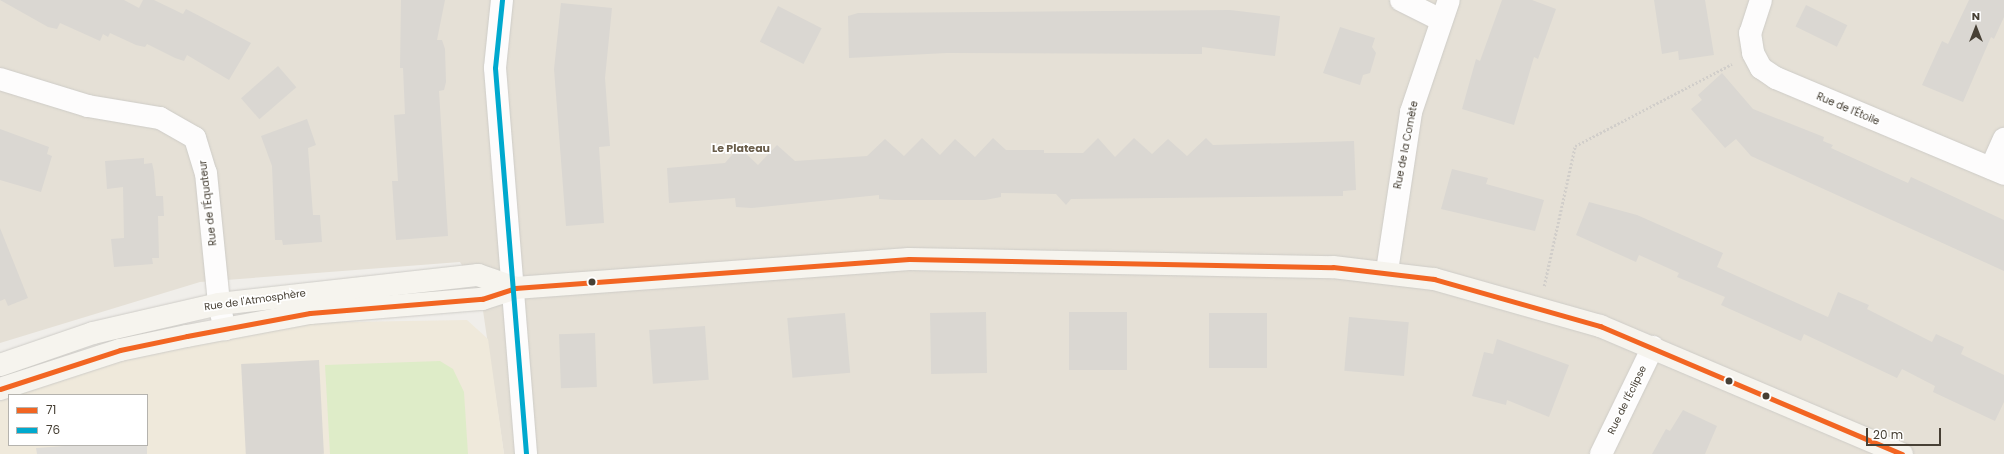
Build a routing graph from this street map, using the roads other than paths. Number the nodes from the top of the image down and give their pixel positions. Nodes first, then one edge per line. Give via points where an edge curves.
1 (502, 0) edge
2 (1401, 0) edge
3 (1450, 0) edge
4 (1761, 0) edge
5 (1441, 20) junction
6 (0, 79) edge
7 (2004, 139) edge
8 (1998, 171) edge
9 (1387, 271) junction
10 (515, 288) junction
11 (219, 304) junction
12 (225, 329) junction
13 (1653, 347) junction
14 (0, 365) edge
15 (0, 389) edge
16 (526, 454) edge
17 (1601, 454) edge
18 (1902, 454) edge

1 - 10 street via 495,68
2 - 5 street
3 - 5 street, Rue de la Comète
4 - 8 street, Rue de l'Étoile via 1750,33 1753,53 1762,68 1776,78
5 - 9 street, Rue de la Comète via 1411,112
6 - 11 street, Rue de l'Équateur via 88,106 160,118 195,138 206,173
7 - 8 street
9 - 10 street, Rue de l'Atmosphère via 1286,265 909,259
9 - 13 street, Rue de l'Atmosphère via 1540,306
10 - 11 street, Rue de l'Atmosphère via 478,275
10 - 12 street, Rue de l'Atmosphère via 482,299 375,305
10 - 16 street
11 - 12 street, Rue de l'Équateur
11 - 14 street, Rue de l'Atmosphère via 93,333
12 - 15 street, Rue de l'Atmosphère via 120,350
13 - 17 street, Rue de l'Éclipse
13 - 18 street, Rue de l'Atmosphère

